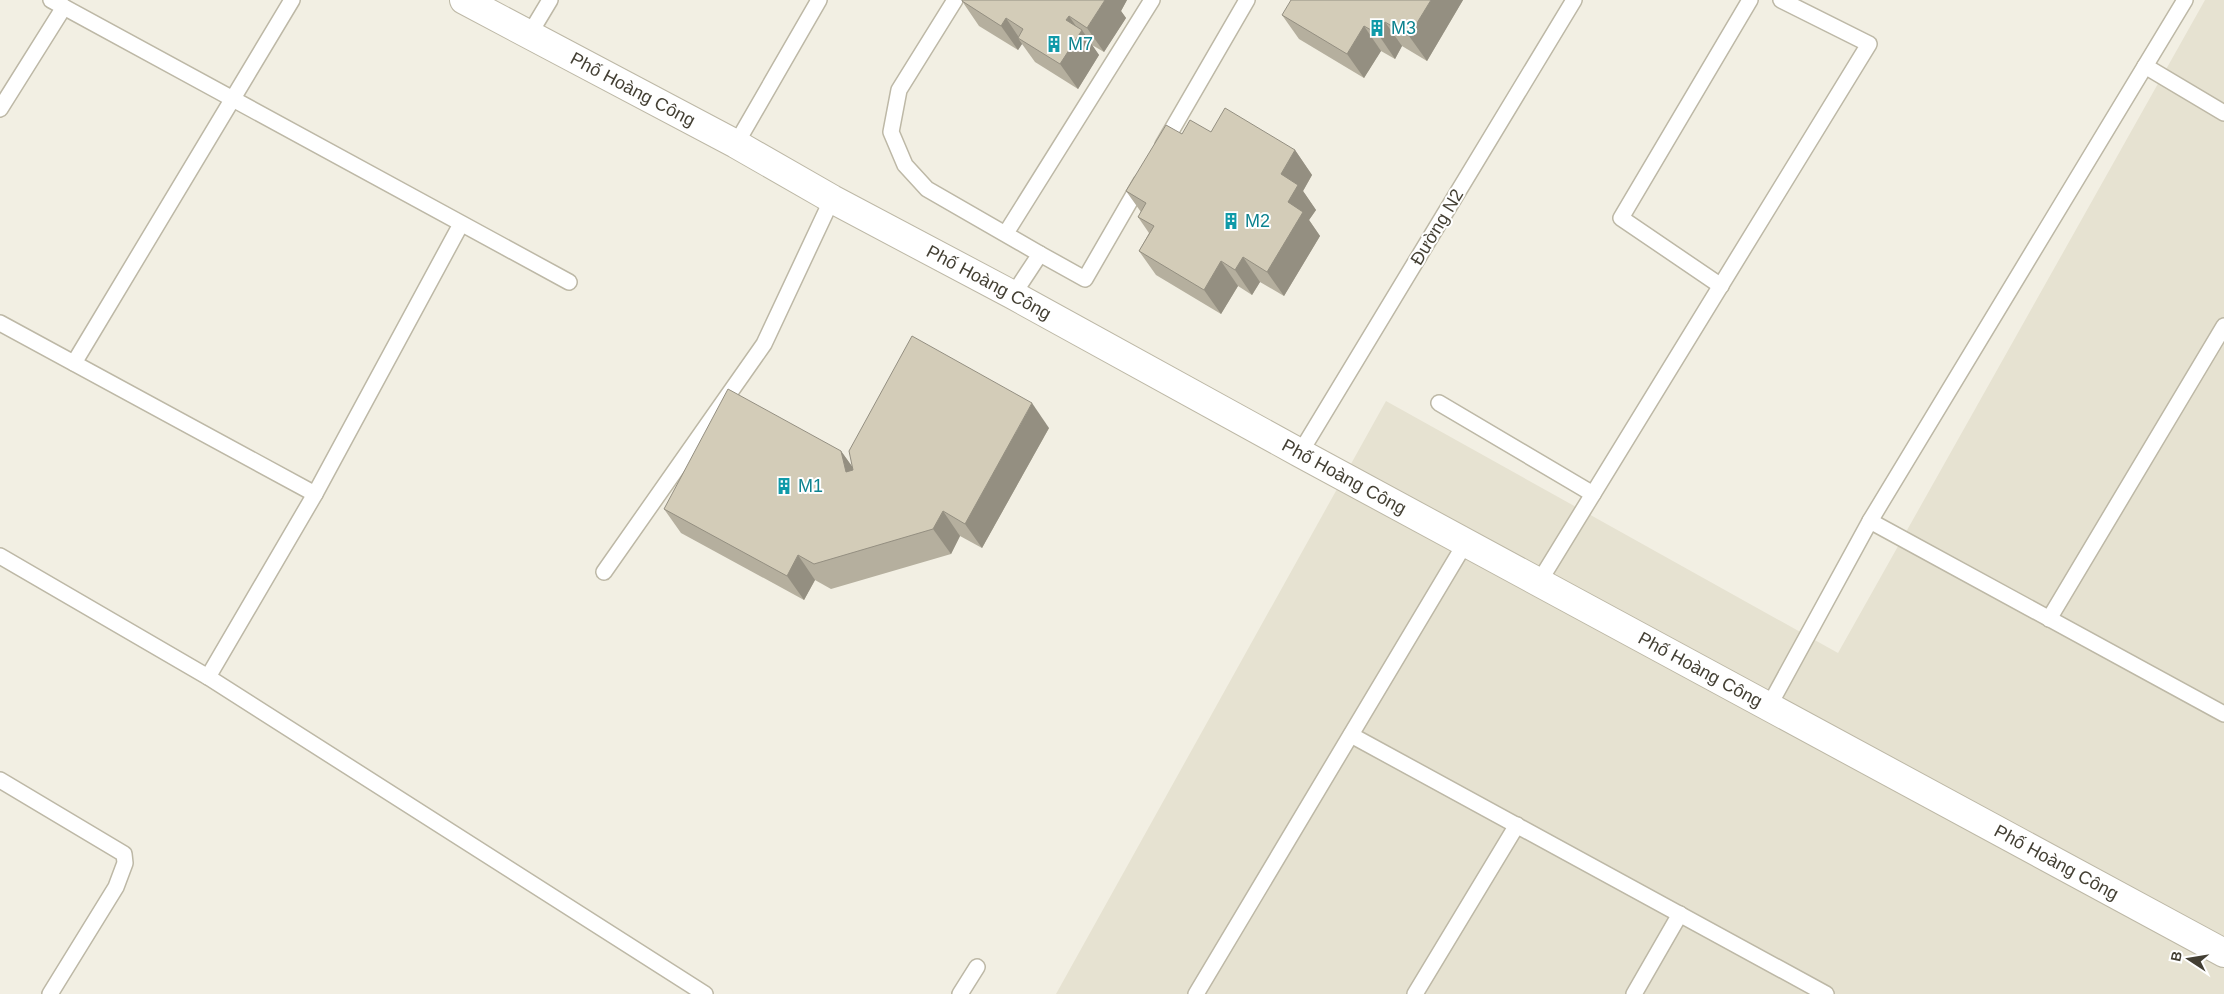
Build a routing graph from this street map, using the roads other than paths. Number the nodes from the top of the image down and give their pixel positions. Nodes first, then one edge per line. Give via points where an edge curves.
1 (292, 0) edge
2 (464, 0) edge
3 (550, 0) edge
4 (819, 0) edge
5 (955, 0) edge
6 (1152, 0) edge
7 (1247, 0) edge
8 (1574, 0) edge
9 (1750, 0) edge
10 (1781, 0) edge
11 (2185, 0) edge
12 (58, 3) edge
13 (529, 35) junction
14 (2146, 66) junction
15 (233, 99) junction
16 (0, 109) edge
17 (2224, 113) edge
18 (736, 144) junction
19 (832, 199) junction
20 (461, 224) junction
21 (1006, 233) junction
22 (1040, 254) junction
23 (569, 282) dead end
24 (1721, 286) junction
25 (1013, 296) junction
26 (0, 323) edge
27 (2224, 326) edge
28 (74, 363) junction
29 (1439, 403) dead end
30 (1300, 454) junction
31 (315, 494) junction
32 (1593, 494) junction
33 (1870, 521) junction
34 (1466, 542) junction
35 (0, 556) edge
36 (604, 572) dead end
37 (1539, 582) junction
38 (2050, 619) junction
39 (208, 677) junction
40 (1769, 706) junction
41 (2222, 708) edge
42 (1351, 734) junction
43 (0, 780) edge
44 (1517, 825) junction
45 (1680, 914) junction
46 (2224, 952) edge
47 (977, 967) dead end
48 (50, 994) edge
49 (705, 994) edge
50 (960, 994) edge
51 (1196, 994) edge
52 (1415, 994) edge
53 (1634, 994) edge
54 (1826, 994) edge

1 - 15 lane
2 - 13 street, Phố Hoàng Công
3 - 13 lane
4 - 18 lane
5 - 21 lane via 900,90 891,132 905,165 927,189
6 - 21 lane
7 - 22 lane via 1085,279
8 - 30 lane, Đường N2
9 - 24 lane via 1621,218
10 - 24 lane via 1869,44
11 - 14 lane
12 - 15 lane
12 - 16 lane
13 - 18 street, Phố Hoàng Công
14 - 17 lane
14 - 33 lane
15 - 20 lane
15 - 28 lane
18 - 19 street, Phố Hoàng Công
19 - 25 street, Phố Hoàng Công
19 - 36 lane via 764,344
20 - 23 lane
20 - 31 lane
21 - 22 lane
22 - 25 lane
24 - 32 lane
25 - 30 street, Phố Hoàng Công
26 - 28 lane
27 - 38 lane
28 - 31 lane
29 - 32 lane
30 - 34 street, Phố Hoàng Công
31 - 39 lane
32 - 37 lane
33 - 38 lane
33 - 40 lane
34 - 37 street, Phố Hoàng Công
34 - 42 lane
35 - 39 lane
37 - 40 street, Phố Hoàng Công
38 - 41 lane
39 - 49 lane
40 - 46 street, Phố Hoàng Công
42 - 44 lane
42 - 51 lane
43 - 48 lane via 124,854 125,863 116,887
44 - 45 lane
44 - 52 lane
45 - 53 lane
45 - 54 lane
47 - 50 lane

